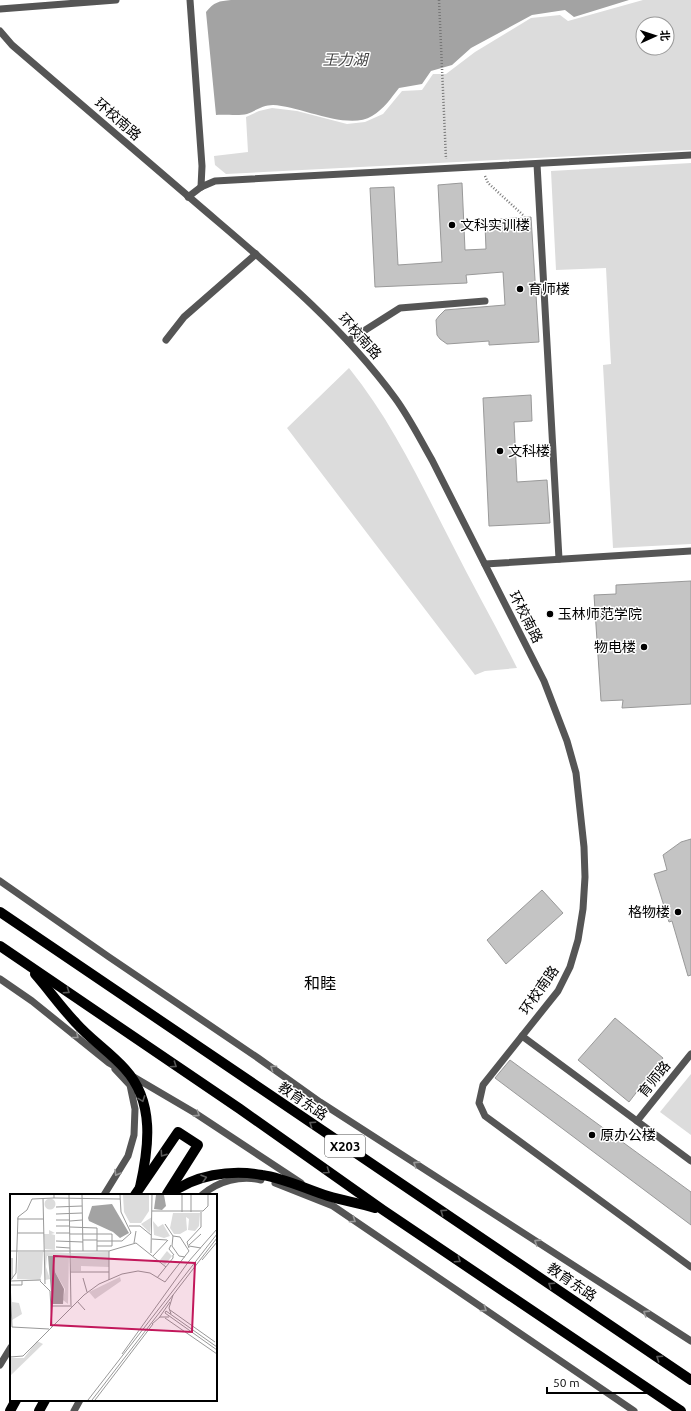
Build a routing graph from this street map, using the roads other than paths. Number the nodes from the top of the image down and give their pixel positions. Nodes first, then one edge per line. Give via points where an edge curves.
1 (116, 0) edge
2 (190, 0) edge
3 (0, 9) edge
4 (0, 31) edge
5 (691, 155) edge
6 (537, 164) junction
7 (201, 187) junction
8 (188, 197) junction
9 (256, 254) junction
10 (485, 301) dead end
11 (166, 340) dead end
12 (348, 341) junction
13 (691, 551) edge
14 (559, 559) junction
15 (485, 564) junction
16 (0, 881) edge
17 (0, 912) edge
18 (0, 946) edge
19 (27, 964) junction
20 (0, 979) edge
21 (522, 1036) junction
22 (691, 1054) edge
23 (109, 1063) junction
24 (129, 1074) junction
25 (637, 1121) junction
26 (691, 1161) edge
27 (311, 1190) junction
28 (138, 1191) edge
29 (105, 1194) edge
30 (167, 1194) edge
31 (171, 1194) edge
32 (203, 1194) edge
33 (333, 1206) junction
34 (383, 1210) junction
35 (691, 1267) edge
36 (691, 1341) edge
37 (10, 1349) edge
38 (0, 1366) edge
39 (691, 1380) edge
40 (15, 1401) edge
41 (44, 1401) edge
42 (79, 1401) edge
43 (10, 1411) edge
44 (38, 1411) edge
45 (74, 1411) edge
46 (634, 1411) edge
47 (682, 1411) edge

1 - 3 lane
2 - 7 lane via 202,166
4 - 8 lane, 环校南路
5 - 6 lane
6 - 7 lane via 215,181
6 - 14 lane
7 - 8 lane
8 - 9 lane, 环校南路
9 - 11 lane via 184,317
9 - 12 lane, 环校南路
10 - 12 lane via 400,308
12 - 15 lane, 环校南路 via 396,398 432,460
13 - 14 lane
14 - 15 lane
15 - 21 lane, 环校南路 via 544,681 567,741 576,773 584,846 582,908 578,940 570,967 558,991
36 -> 16 lane via 320,1102
39 -> 17 main road, 教育东路 / X203
18 - 19 main road, X203
19 - 24 main road via 76,1023
19 -> 34 main road, X203
20 -> 23 lane via 32,1001
21 - 25 lane
21 - 35 lane, 环校南路 via 482,1085 479,1103 485,1116
22 - 25 lane, 育师路
23 - 24 lane
23 -> 29 lane via 130,1085 135,1109 134,1135 128,1156
24 -> 27 lane via 195,1113
24 -> 28 main road via 139,1089 146,1108 146,1162
25 - 26 lane
31 -> 27 main road via 189,1182 212,1175 237,1173 262,1175
27 - 33 lane
27 - 34 main road
30 -> 28 main road via 198,1145 178,1132
32 - 33 lane via 210,1188 229,1180 257,1179 278,1183
33 -> 46 lane
34 -> 47 main road, X203
37 - 38 lane
40 - 43 main road
41 - 44 main road
42 - 45 lane

